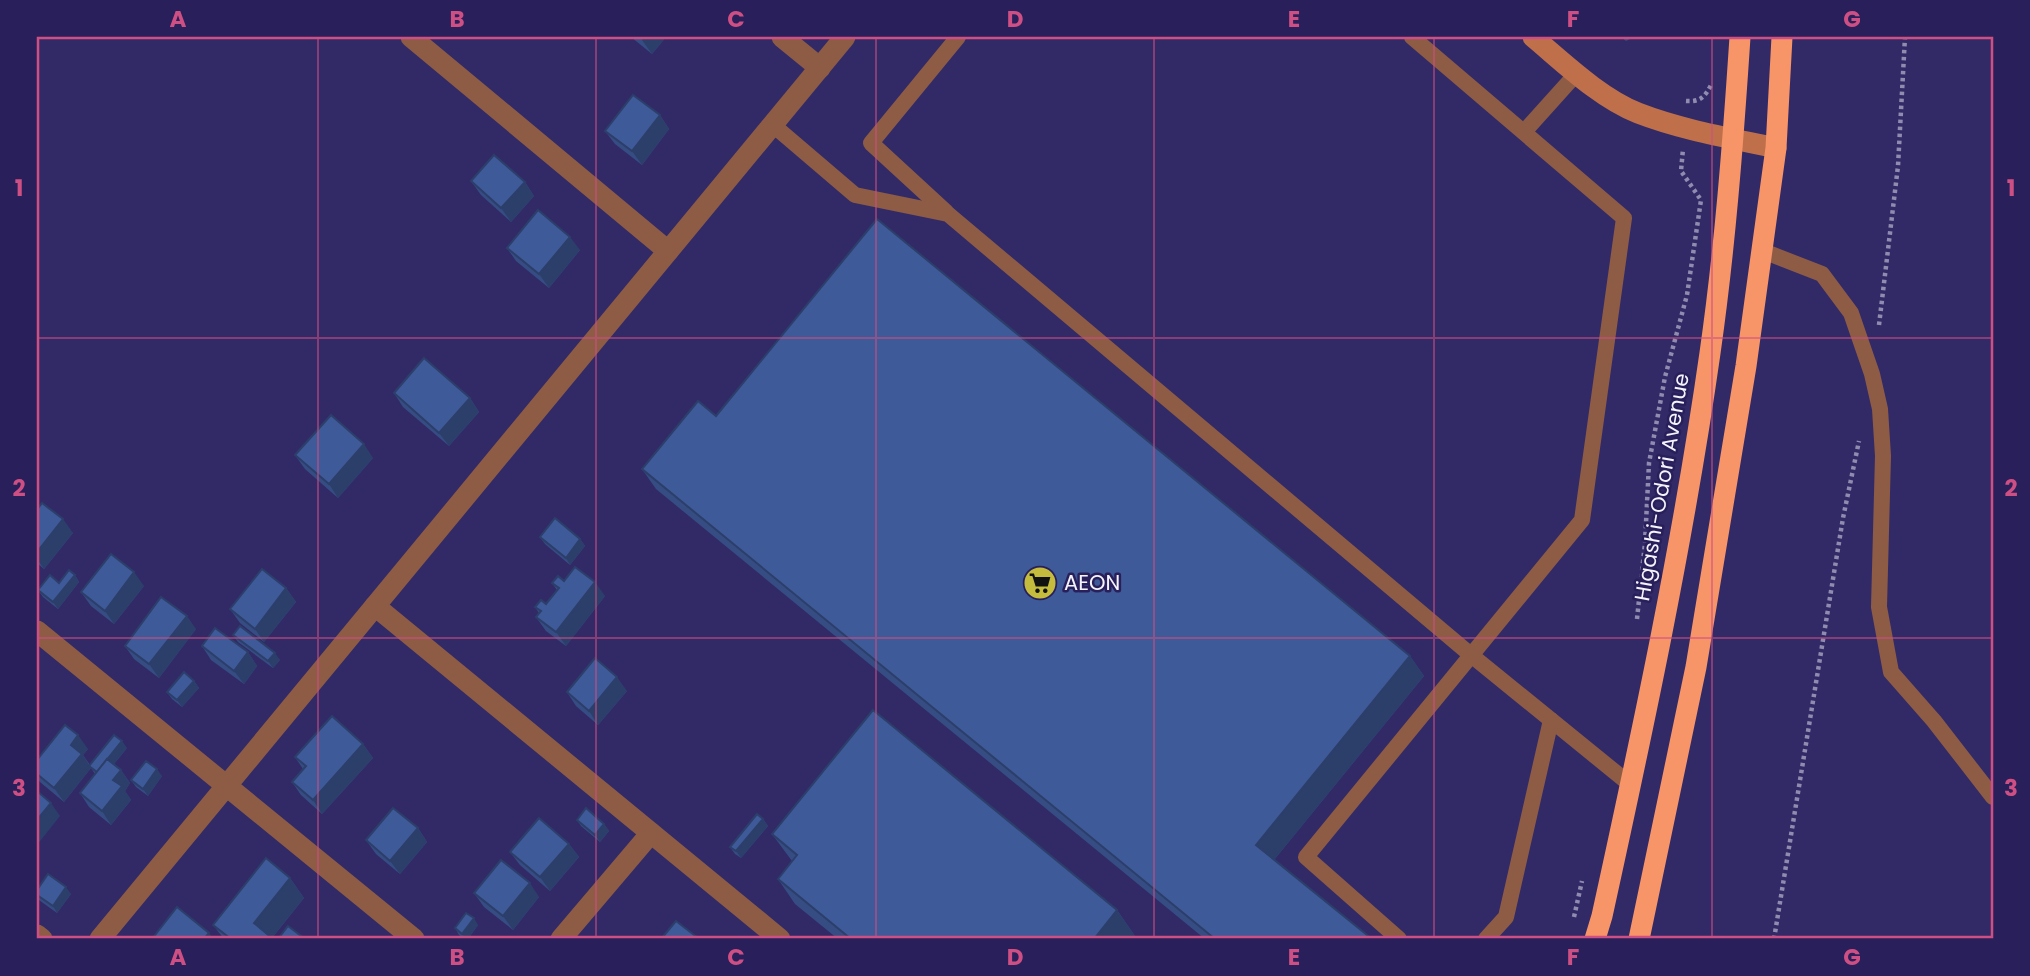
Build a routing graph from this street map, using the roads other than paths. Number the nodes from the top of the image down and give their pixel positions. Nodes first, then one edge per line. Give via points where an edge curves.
1 (411, 37) edge
2 (782, 37) edge
3 (845, 37) edge
4 (958, 37) edge
5 (1412, 37) edge
6 (1533, 37) edge
7 (1740, 37) edge
8 (1782, 37) edge
9 (820, 68) junction
10 (1577, 74) junction
11 (773, 125) junction
12 (1524, 132) junction
13 (1734, 139) junction
14 (1776, 148) junction
15 (948, 214) junction
16 (668, 251) junction
17 (1763, 251) junction
18 (375, 606) junction
19 (37, 631) edge
20 (1471, 655) junction
21 (1551, 720) junction
22 (1630, 785) junction
23 (226, 786) junction
24 (1993, 797) edge
25 (651, 833) junction
26 (37, 935) edge
27 (42, 939) edge
28 (100, 939) edge
29 (414, 939) edge
30 (561, 939) edge
31 (780, 939) edge
32 (1399, 939) edge
33 (1486, 939) edge
34 (1595, 939) edge
35 (1639, 939) edge

1 - 16 street
2 - 9 street
3 - 9 street
4 - 15 lane via 871,143
5 - 12 lane
6 - 10 street
7 - 13 highway, Higashi-Odori Avenue
8 - 14 highway
9 - 11 street
10 - 12 lane
10 - 13 street via 1636,112
11 - 15 lane via 855,195
11 - 16 street
12 - 20 lane via 1624,218 1582,520
13 - 14 street
13 - 22 highway, Higashi-Odori Avenue via 1710,354 1658,659
14 - 17 highway
15 - 20 lane
16 - 18 street
17 - 24 lane via 1822,274 1851,313 1880,409 1879,607 1891,672
17 - 35 highway via 1696,667
18 - 23 street
18 - 25 street
19 - 23 street
20 - 21 lane
20 - 32 lane via 1306,857
21 - 22 lane
21 - 33 lane via 1506,917
22 - 34 highway, Higashi-Odori Avenue
23 - 28 street
23 - 29 street
25 - 30 street
25 - 31 street
26 - 27 street

